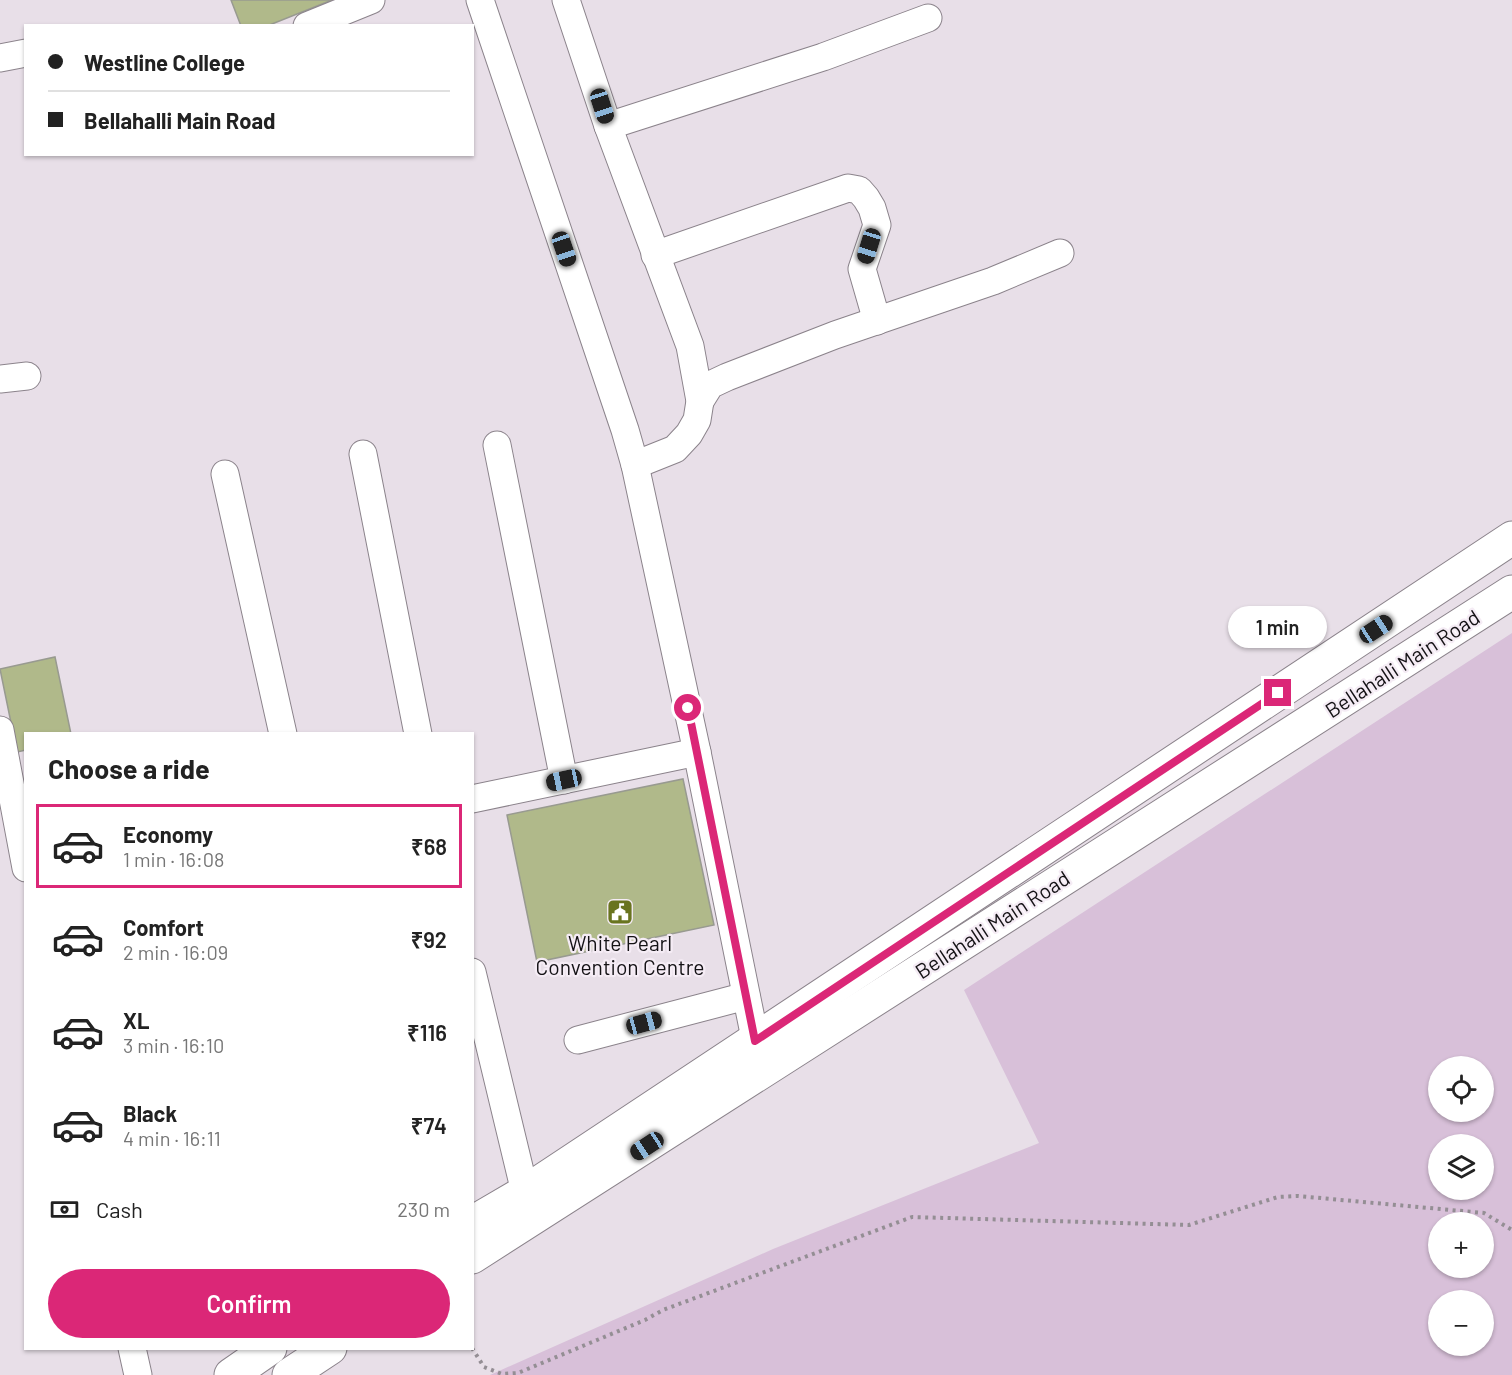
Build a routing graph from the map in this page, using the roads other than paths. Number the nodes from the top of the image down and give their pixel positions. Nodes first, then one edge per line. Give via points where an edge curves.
1 (371, 0) edge
2 (480, 0) edge
3 (572, 2) edge
4 (928, 18) dead end
5 (312, 24) edge
6 (24, 53) edge
7 (0, 58) edge
8 (608, 126) junction
9 (1060, 254) dead end
10 (655, 255) junction
11 (877, 321) junction
12 (27, 375) dead end
13 (0, 379) edge
14 (700, 401) junction
15 (497, 444) dead end
16 (363, 454) dead end
17 (635, 465) junction
18 (225, 474) dead end
19 (1512, 538) edge
20 (1512, 592) edge
21 (0, 730) edge
22 (283, 732) edge
23 (418, 732) edge
24 (697, 752) junction
25 (564, 780) junction
26 (474, 799) edge
27 (24, 857) edge
28 (474, 980) edge
29 (746, 996) junction
30 (578, 1040) dead end
31 (759, 1056) junction
32 (525, 1192) junction
33 (474, 1222) edge
34 (474, 1256) edge
35 (132, 1350) edge
36 (267, 1350) edge
37 (327, 1350) edge
38 (138, 1375) edge
39 (231, 1375) edge
40 (289, 1375) edge

1 - 5 street
2 - 17 street
3 - 8 street
4 - 8 street via 823,57
6 - 7 street
8 - 10 street
9 - 11 street
10 - 11 street via 848,188 859,190 872,208 876,225 862,269
10 - 14 street via 690,346
11 - 14 street via 727,377 710,385
12 - 13 street
14 - 17 street via 697,420 675,449
15 - 25 street
16 - 23 street
17 - 24 street
18 - 22 street
19 - 31 main road, Bellahalli Main Road
20 - 31 main road, Bellahalli Main Road
21 - 27 street
24 - 25 street
24 - 29 street
25 - 26 street
28 - 32 street
29 - 30 street
29 - 31 street
31 - 32 main road, Bellahalli Main Road
31 - 34 main road, Bellahalli Main Road
32 - 33 main road, Bellahalli Main Road
35 - 38 street
36 - 39 main road
37 - 40 main road

